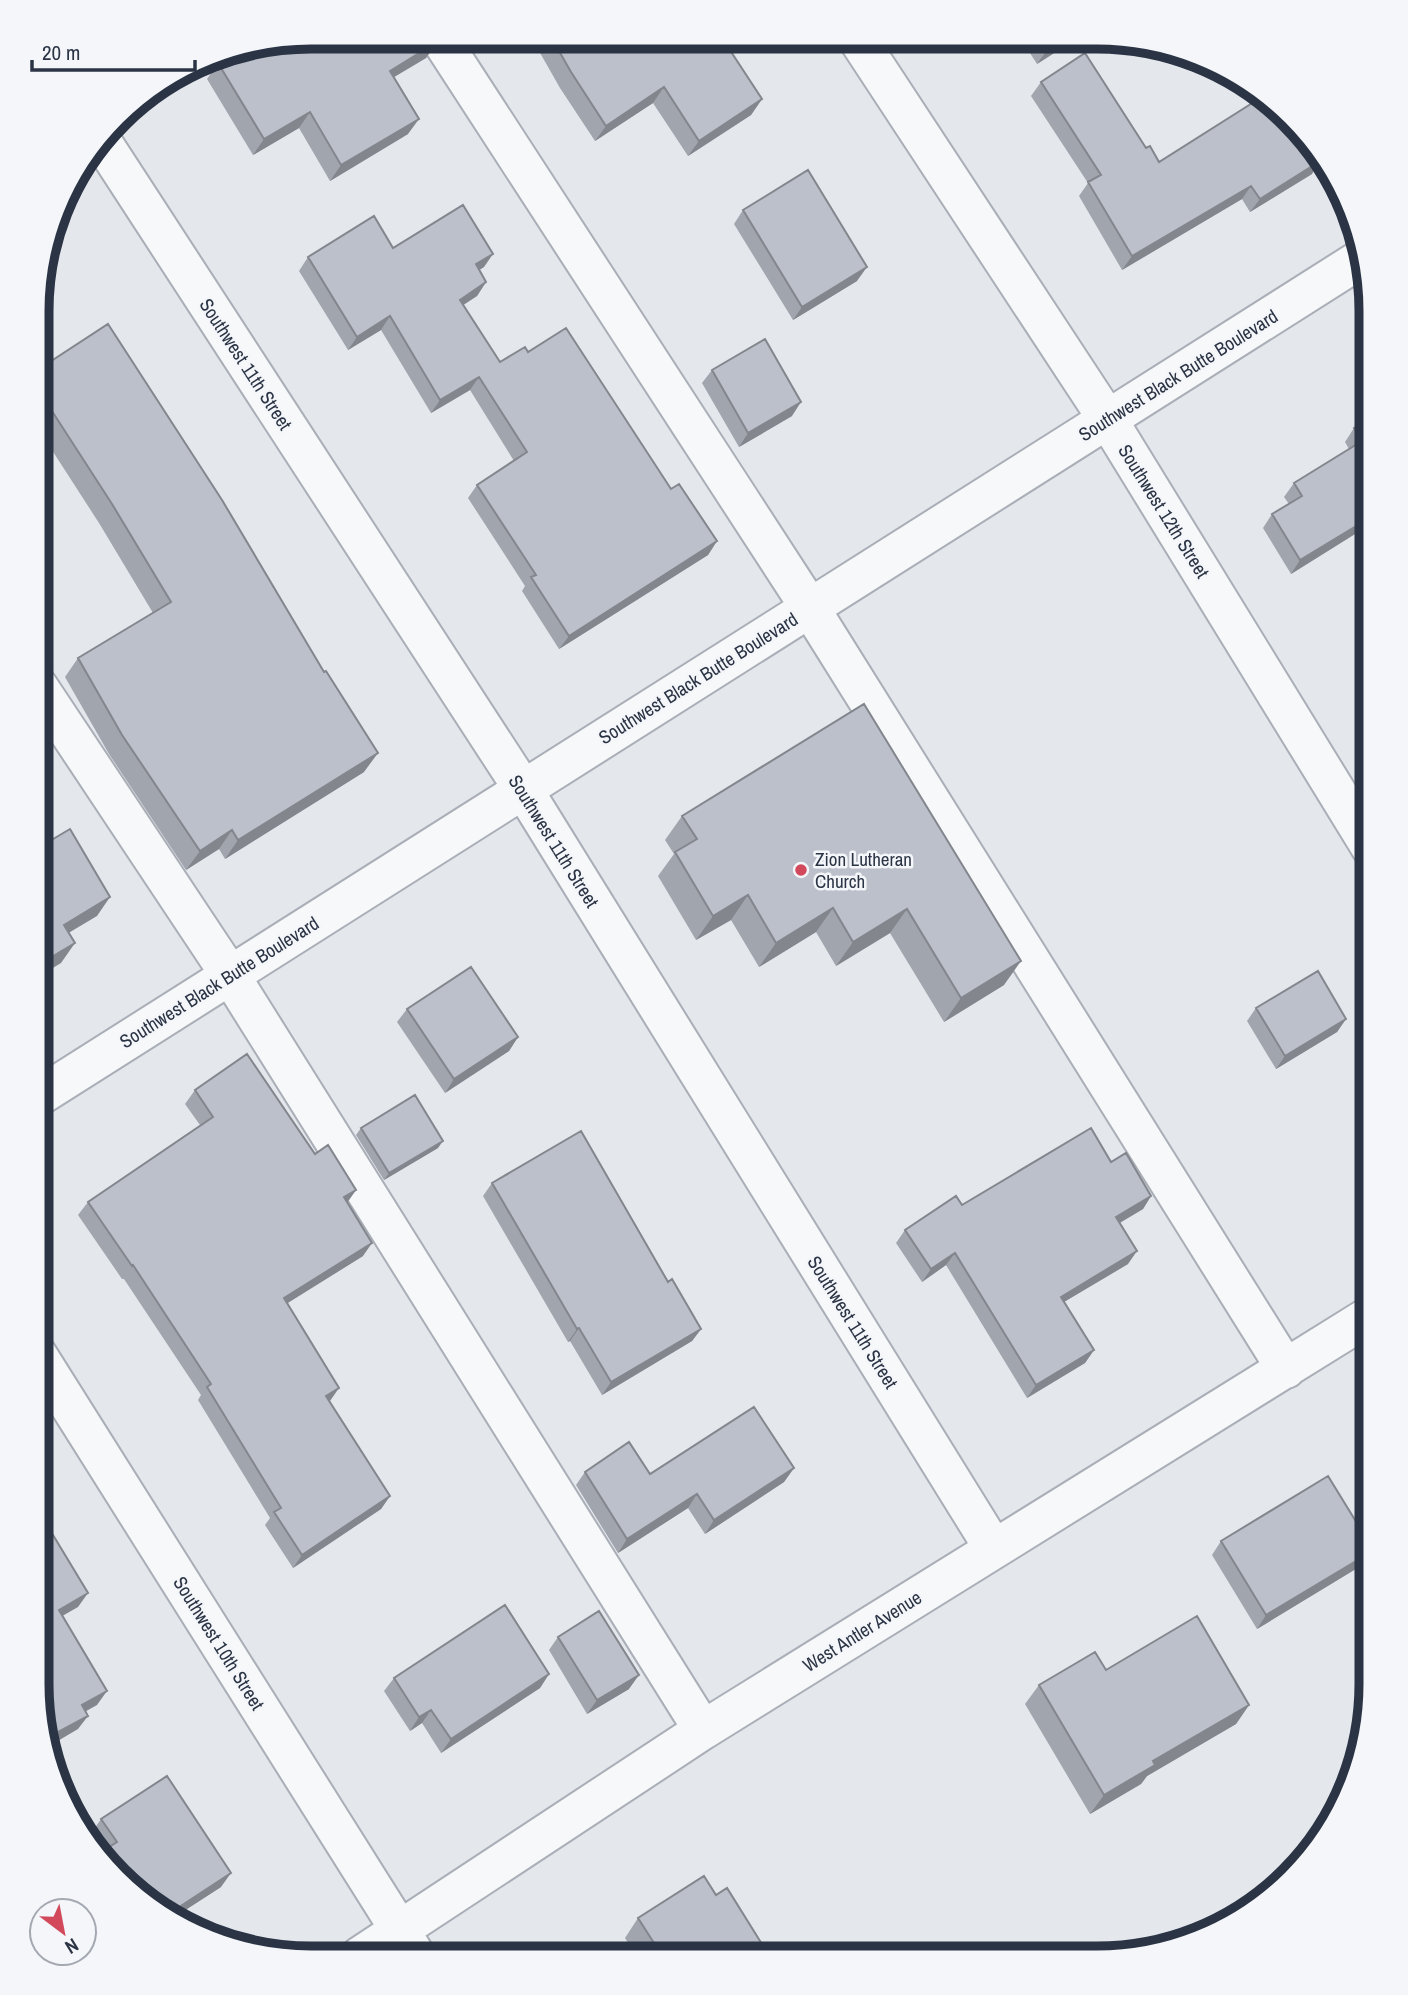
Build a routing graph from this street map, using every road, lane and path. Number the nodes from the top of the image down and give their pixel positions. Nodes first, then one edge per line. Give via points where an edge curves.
1 (447, 49) edge
2 (864, 49) edge
3 (106, 148) edge
4 (1355, 263) edge
5 (1108, 420) junction
6 (810, 608) junction
7 (49, 703) edge
8 (523, 789) junction
9 (1359, 828) edge
10 (230, 975) junction
11 (49, 1090) edge
12 (1359, 1323) edge
13 (1286, 1369) junction
14 (49, 1373) edge
15 (994, 1549) junction
16 (703, 1730) junction
17 (408, 1944) edge

1 - 6 street
2 - 5 street, Southwest 12th Street
3 - 8 street, Southwest 11th Street
4 - 5 street, Southwest Black Butte Boulevard
5 - 6 street, Southwest Black Butte Boulevard
5 - 9 street, Southwest 12th Street
6 - 8 street, Southwest Black Butte Boulevard
6 - 13 street
7 - 10 street
8 - 10 street, Southwest Black Butte Boulevard
8 - 15 street, Southwest 11th Street
10 - 11 street, Southwest Black Butte Boulevard
10 - 16 street
12 - 13 street, West Antler Avenue
13 - 15 street, West Antler Avenue
14 - 17 street, Southwest 10th Street
15 - 16 street, West Antler Avenue
16 - 17 street, West Antler Avenue

